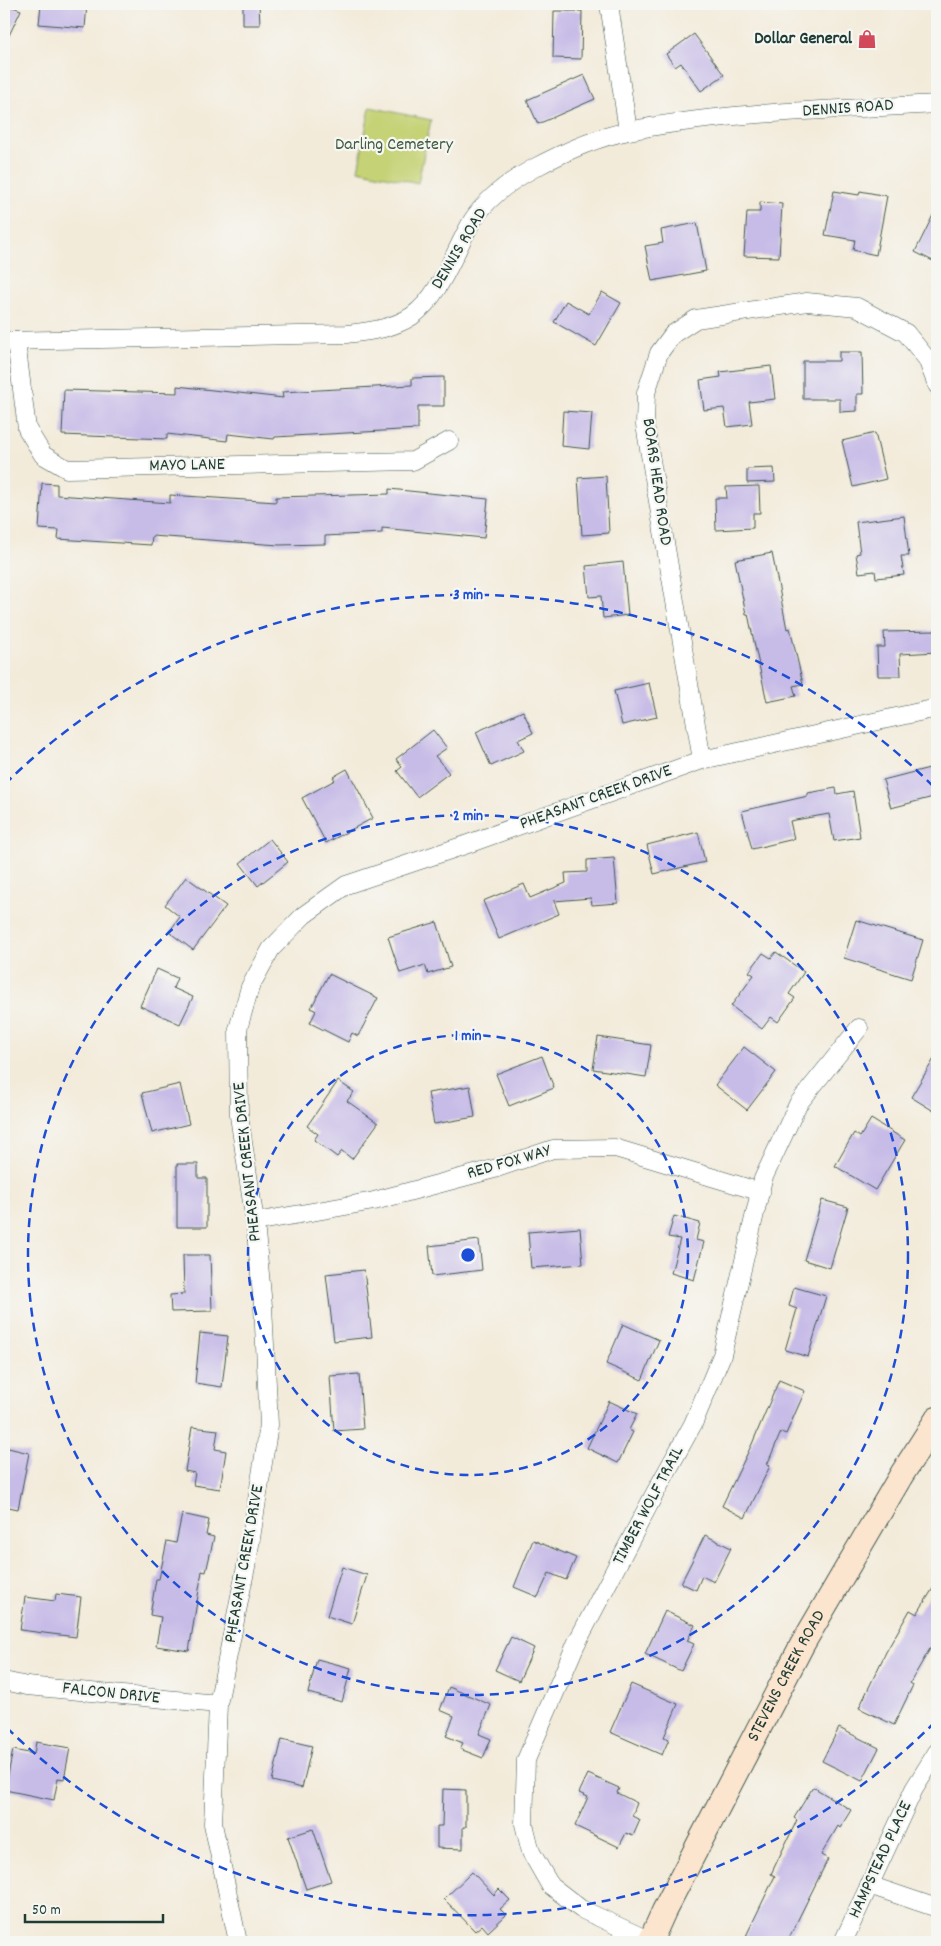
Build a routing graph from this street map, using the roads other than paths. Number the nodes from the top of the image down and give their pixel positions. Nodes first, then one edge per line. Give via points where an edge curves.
1 (609, 4) edge
2 (937, 104) edge
3 (628, 131) junction
4 (10, 341) edge
5 (937, 385) edge
6 (449, 441) dead end
7 (937, 708) edge
8 (702, 760) junction
9 (858, 1028) dead end
10 (761, 1192) junction
11 (255, 1222) junction
12 (937, 1419) edge
13 (4, 1680) edge
14 (218, 1704) junction
15 (937, 1752) edge
16 (870, 1885) junction
17 (937, 1908) edge
18 (238, 1942) edge
19 (650, 1942) edge
20 (843, 1942) edge

1 - 3 street
2 - 3 street, DENNIS ROAD via 725,117
3 - 4 street, DENNIS ROAD via 580,147 534,168 497,191 473,220 435,293 412,316 385,329 347,334
4 - 6 street, MAYO LANE via 27,429 43,455 67,469 413,461
5 - 8 street, BOARS HEAD ROAD via 927,359 906,333 857,307 806,302 696,319 673,334 659,353 646,393 645,425
7 - 8 street, PHEASANT CREEK DRIVE
8 - 11 street, PHEASANT CREEK DRIVE via 346,885 304,915 271,949 250,987 238,1029 239,1116
9 - 10 street, TIMBER WOLF TRAIL via 798,1104 763,1179
10 - 11 street, RED FOX WAY via 615,1148 553,1149 494,1169 374,1200
10 - 19 street, TIMBER WOLF TRAIL via 722,1355 693,1424 576,1644 526,1760 524,1824 531,1852 550,1885 581,1909
11 - 14 street, PHEASANT CREEK DRIVE via 269,1425 248,1557
12 - 19 street, STEVENS CREEK ROAD via 802,1645
13 - 14 street, FALCON DRIVE via 27,1686
14 - 18 street, PHEASANT CREEK DRIVE via 213,1824
15 - 16 street, HAMPSTEAD PLACE via 914,1789
16 - 17 street
16 - 20 street, HAMPSTEAD PLACE

